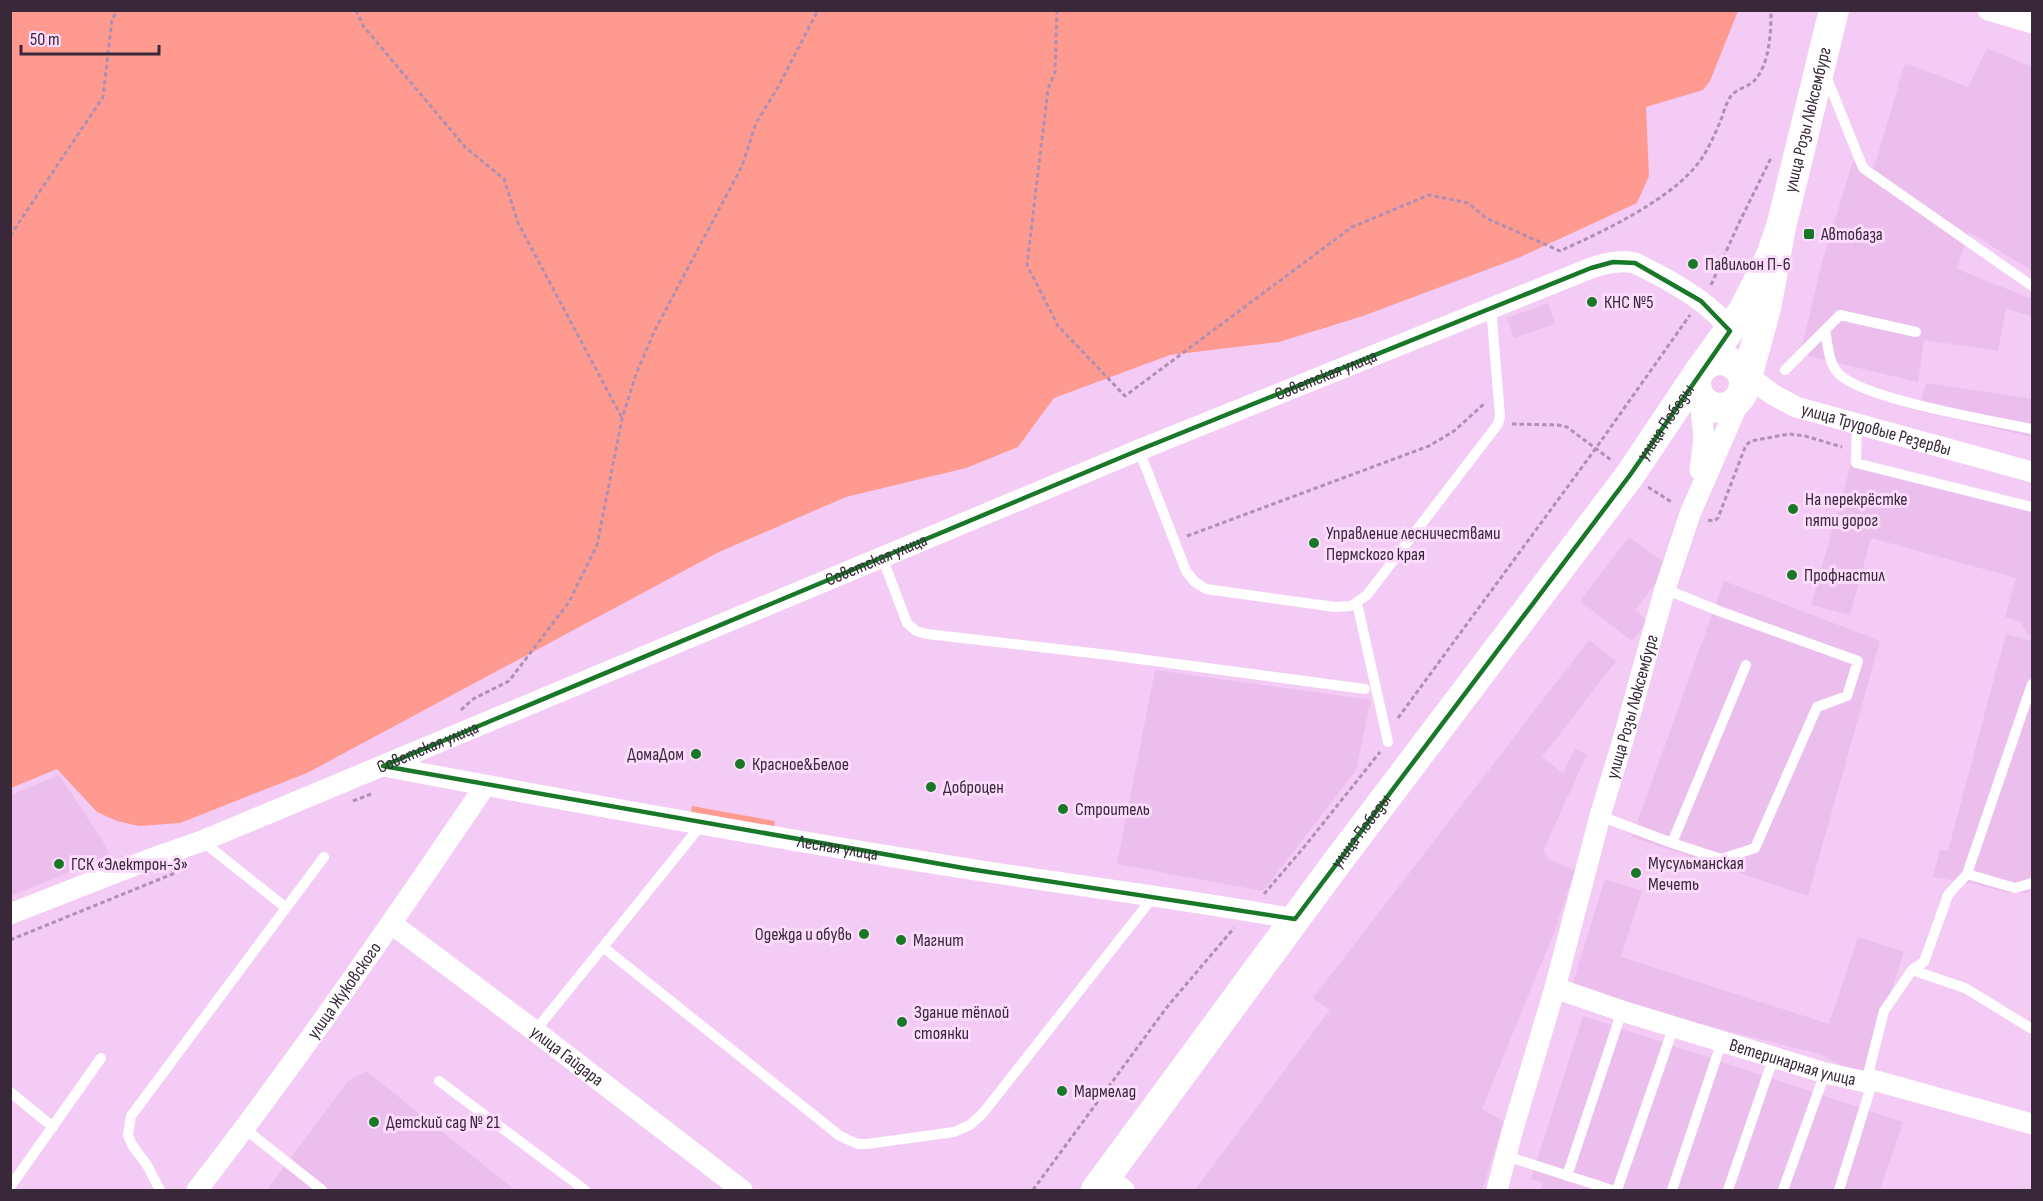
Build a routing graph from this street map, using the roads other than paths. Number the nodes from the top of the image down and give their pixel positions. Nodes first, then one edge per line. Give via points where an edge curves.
1 (1834, 10) edge
2 (1989, 10) edge
3 (2032, 23) edge
4 (1821, 64) junction
5 (1781, 227) junction
6 (1758, 286) junction
7 (2032, 286) edge
8 (1701, 301) junction
9 (1491, 307) junction
10 (1825, 330) junction
11 (1730, 331) junction
12 (1916, 332) dead end
13 (1785, 370) dead end
14 (1724, 391) junction
15 (1796, 407) junction
16 (1857, 425) junction
17 (2032, 429) edge
18 (1139, 450) junction
19 (2032, 472) edge
20 (1630, 475) junction
21 (2032, 507) edge
22 (1690, 514) junction
23 (882, 556) junction
24 (1665, 589) junction
25 (1358, 603) junction
26 (1746, 665) dead end
27 (2032, 684) edge
28 (1365, 689) dead end
29 (1388, 742) road end
30 (383, 766) junction
31 (485, 786) junction
32 (1600, 816) junction
33 (703, 824) junction
34 (202, 841) junction
35 (1672, 843) junction
36 (324, 856) dead end
37 (1967, 874) junction
38 (2032, 883) edge
39 (1154, 896) junction
40 (285, 907) junction
41 (10, 914) edge
42 (1295, 919) junction
43 (392, 924) junction
44 (603, 947) junction
45 (1912, 970) junction
46 (1555, 988) junction
47 (1622, 1011) junction
48 (1674, 1026) junction
49 (2032, 1029) edge
50 (535, 1031) junction
51 (1722, 1041) junction
52 (1774, 1056) junction
53 (101, 1058) dead end
54 (1826, 1073) junction
55 (439, 1081) dead end
56 (1869, 1081) junction
57 (10, 1092) edge
58 (2032, 1124) edge
59 (53, 1127) junction
60 (245, 1129) junction
61 (1506, 1156) junction
62 (1567, 1176) junction
63 (1109, 1186) edge
64 (10, 1187) edge
65 (160, 1191) edge
66 (197, 1191) edge
67 (322, 1191) edge
68 (585, 1191) edge
69 (742, 1191) edge
70 (1497, 1191) edge
71 (1615, 1191) edge
72 (1672, 1191) edge
73 (1728, 1191) edge
74 (1783, 1191) edge
75 (1839, 1191) edge

1 - 4 street, улица Розы Люксембург
2 - 3 street
4 - 5 street, улица Розы Люксембург
4 - 7 lane via 1863,168
5 - 6 street, улица Розы Люксембург
5 - 14 street, улица Розы Люксембург via 1766,308
6 - 8 street via 1746,299 1731,306
6 - 11 street, улица Розы Люксембург
8 - 9 street, Советская улица via 1646,269 1624,261 1591,268
8 - 11 street, Советская улица via 1724,320
9 - 18 street, Советская улица
9 - 25 lane via 1500,416 1496,429
10 - 12 lane via 1840,315
10 - 13 lane
10 - 17 lane via 1831,360 1839,374 1864,389 1922,406
11 - 14 street, улица Розы Люксембург
14 - 15 street via 1758,404
14 - 15 street, улица Трудовые Резервы via 1772,394
14 - 20 street, улица Победы
14 - 20 street, улица Победы
14 - 22 street, улица Розы Люксембург
14 - 22 street
15 - 16 street, улица Трудовые Резервы
16 - 19 street, улица Трудовые Резервы
16 - 21 lane via 1856,463
18 - 23 street, Советская улица
18 - 25 lane via 1186,571 1195,582 1206,589 1335,607
20 - 42 street, улица Победы
22 - 24 street, улица Розы Люксембург
23 - 28 lane via 908,623 916,631
23 - 30 street, Советская улица
24 - 32 street, улица Розы Люксембург
24 - 35 lane via 1858,661 1847,696 1817,706 1755,848 1721,859
25 - 29 lane
26 - 35 lane
27 - 37 lane
30 - 31 street, Лесная улица
30 - 34 street, Советская улица
31 - 33 street, Лесная улица
31 - 43 street, улица Жуковского
32 - 35 lane
32 - 46 street, улица Розы Люксембург
33 - 39 street, Лесная улица
33 - 44 lane
34 - 40 lane
34 - 41 street, Советская улица
36 - 40 lane
37 - 38 lane via 2015,888
37 - 45 lane via 1948,895 1924,962
39 - 42 street, Лесная улица
39 - 44 lane via 970,1125 954,1132 877,1143 858,1144 840,1136
40 - 65 lane via 131,1116 128,1135
42 - 63 street, улица Победы
43 - 50 street, улица Гайдара
43 - 60 street, улица Жуковского
44 - 50 lane
45 - 49 lane via 1965,988
45 - 56 lane via 1884,1011
46 - 47 street, Ветеринарная улица
46 - 61 street, улица Розы Люксембург
47 - 48 street, Ветеринарная улица
47 - 62 lane
48 - 51 street, Ветеринарная улица
48 - 71 lane
50 - 69 street, улица Гайдара
51 - 52 street, Ветеринарная улица
51 - 72 lane
52 - 54 street, Ветеринарная улица
52 - 73 lane
53 - 59 lane
54 - 56 street, Ветеринарная улица
54 - 74 lane
55 - 68 lane
56 - 58 street, Ветеринарная улица
56 - 75 lane
57 - 59 lane
59 - 64 lane
60 - 66 street, улица Жуковского
60 - 67 lane
61 - 62 lane
61 - 70 street, улица Розы Люксембург
62 - 71 lane

